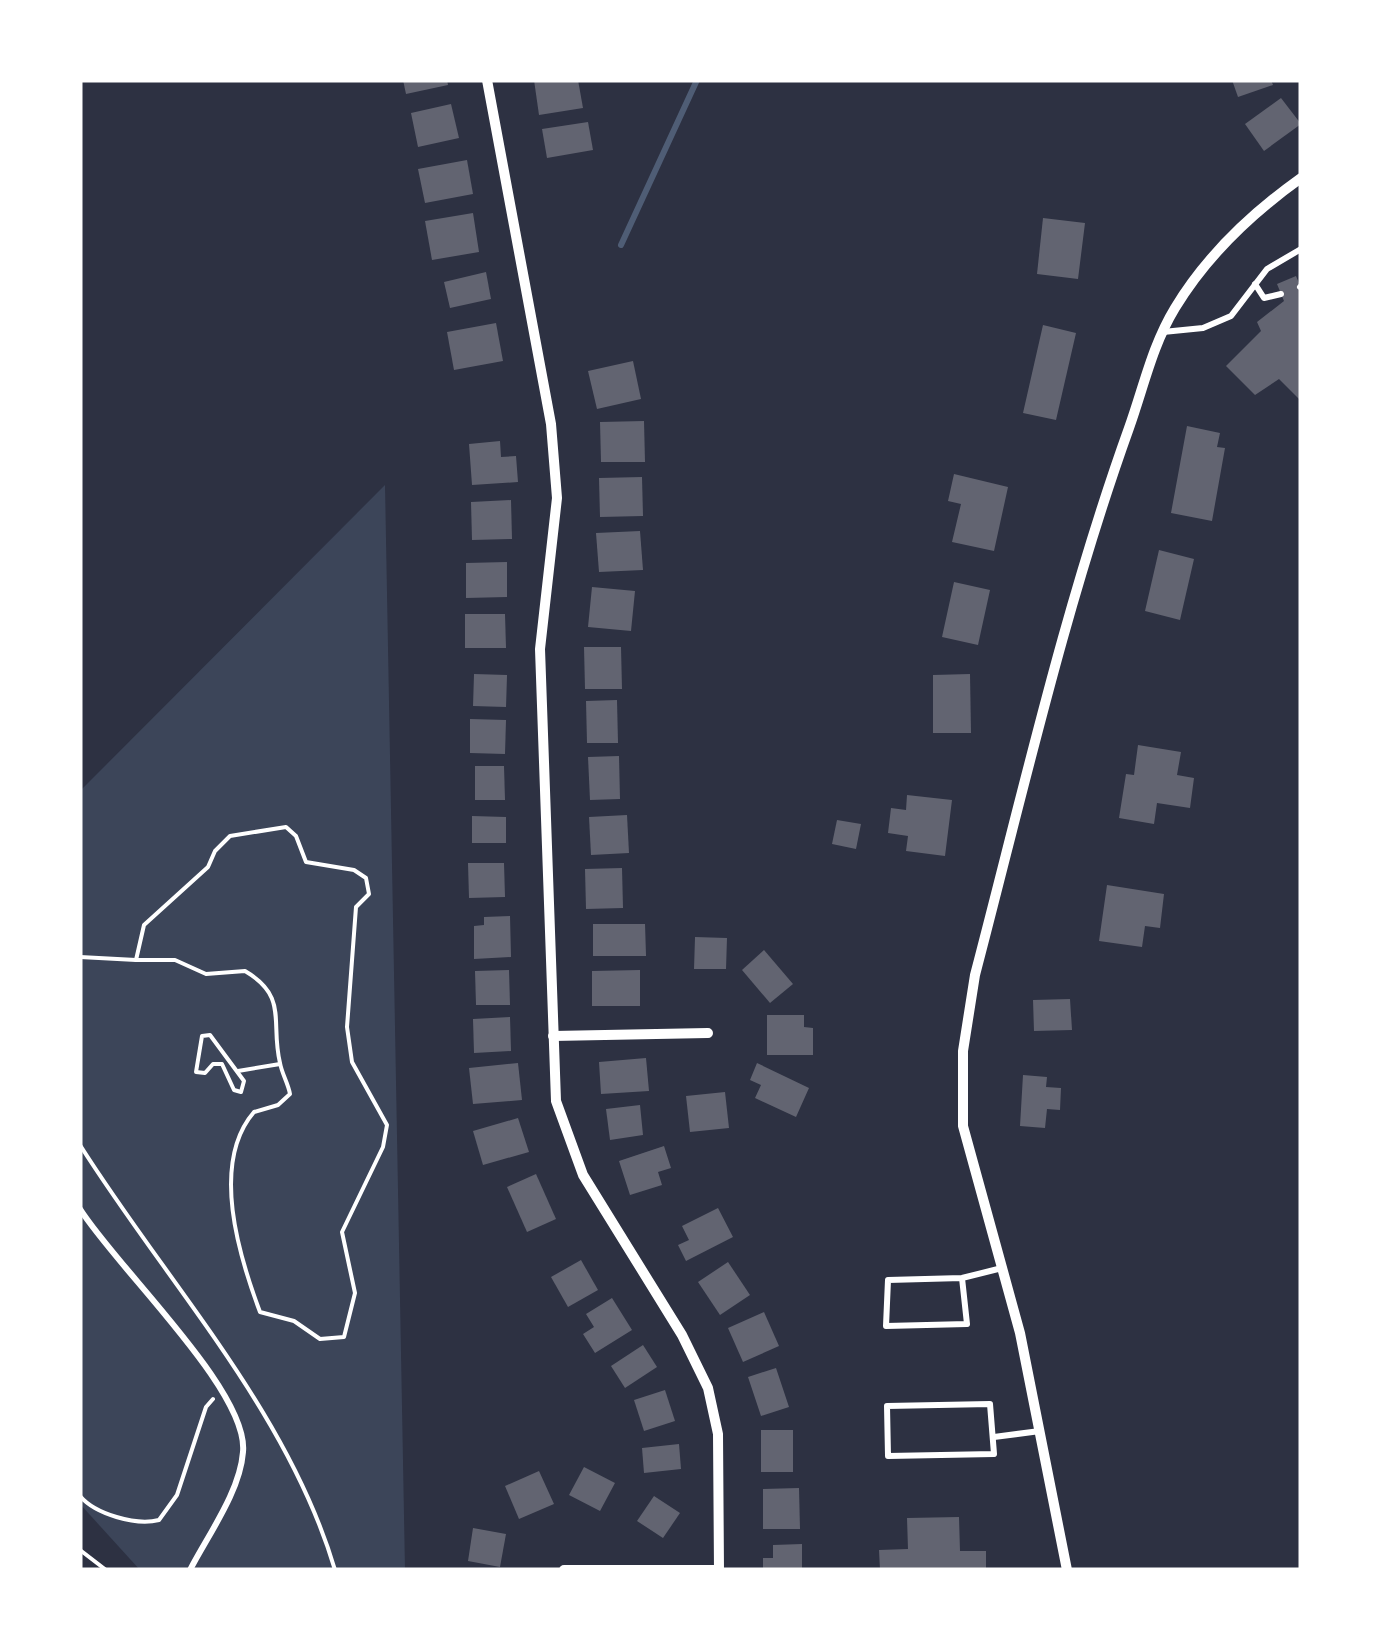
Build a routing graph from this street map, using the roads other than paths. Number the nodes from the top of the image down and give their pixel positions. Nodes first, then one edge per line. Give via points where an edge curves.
1 (487, 80) edge
2 (1301, 178) edge
3 (1301, 249) edge
4 (1255, 284) junction
5 (1282, 294) dead end
6 (1162, 332) junction
7 (708, 1033) dead end
8 (554, 1036) junction
9 (80, 1209) edge
10 (1003, 1268) junction
11 (962, 1278) junction
12 (1041, 1431) junction
13 (994, 1436) junction
14 (190, 1570) edge
15 (564, 1570) edge
16 (717, 1570) edge
17 (1066, 1570) edge

1 - 8 street via 551,424 557,498 540,648
2 - 6 street via 1268,201 1202,268
3 - 4 lane
4 - 5 lane via 1264,298
4 - 6 lane via 1231,316 1203,328
6 - 10 street via 1094,522 974,975 963,1052 963,1126
7 - 8 street
8 - 16 street via 556,1100 566,1138 708,1388 718,1434
9 - 14 lane via 224,1392 242,1425 244,1454
10 - 11 lane
10 - 12 street
11 - 11 lane via 888,1280 886,1326 967,1324
12 - 13 lane
12 - 17 street
13 - 13 lane via 990,1404 887,1406 888,1456 994,1454
15 - 16 street

